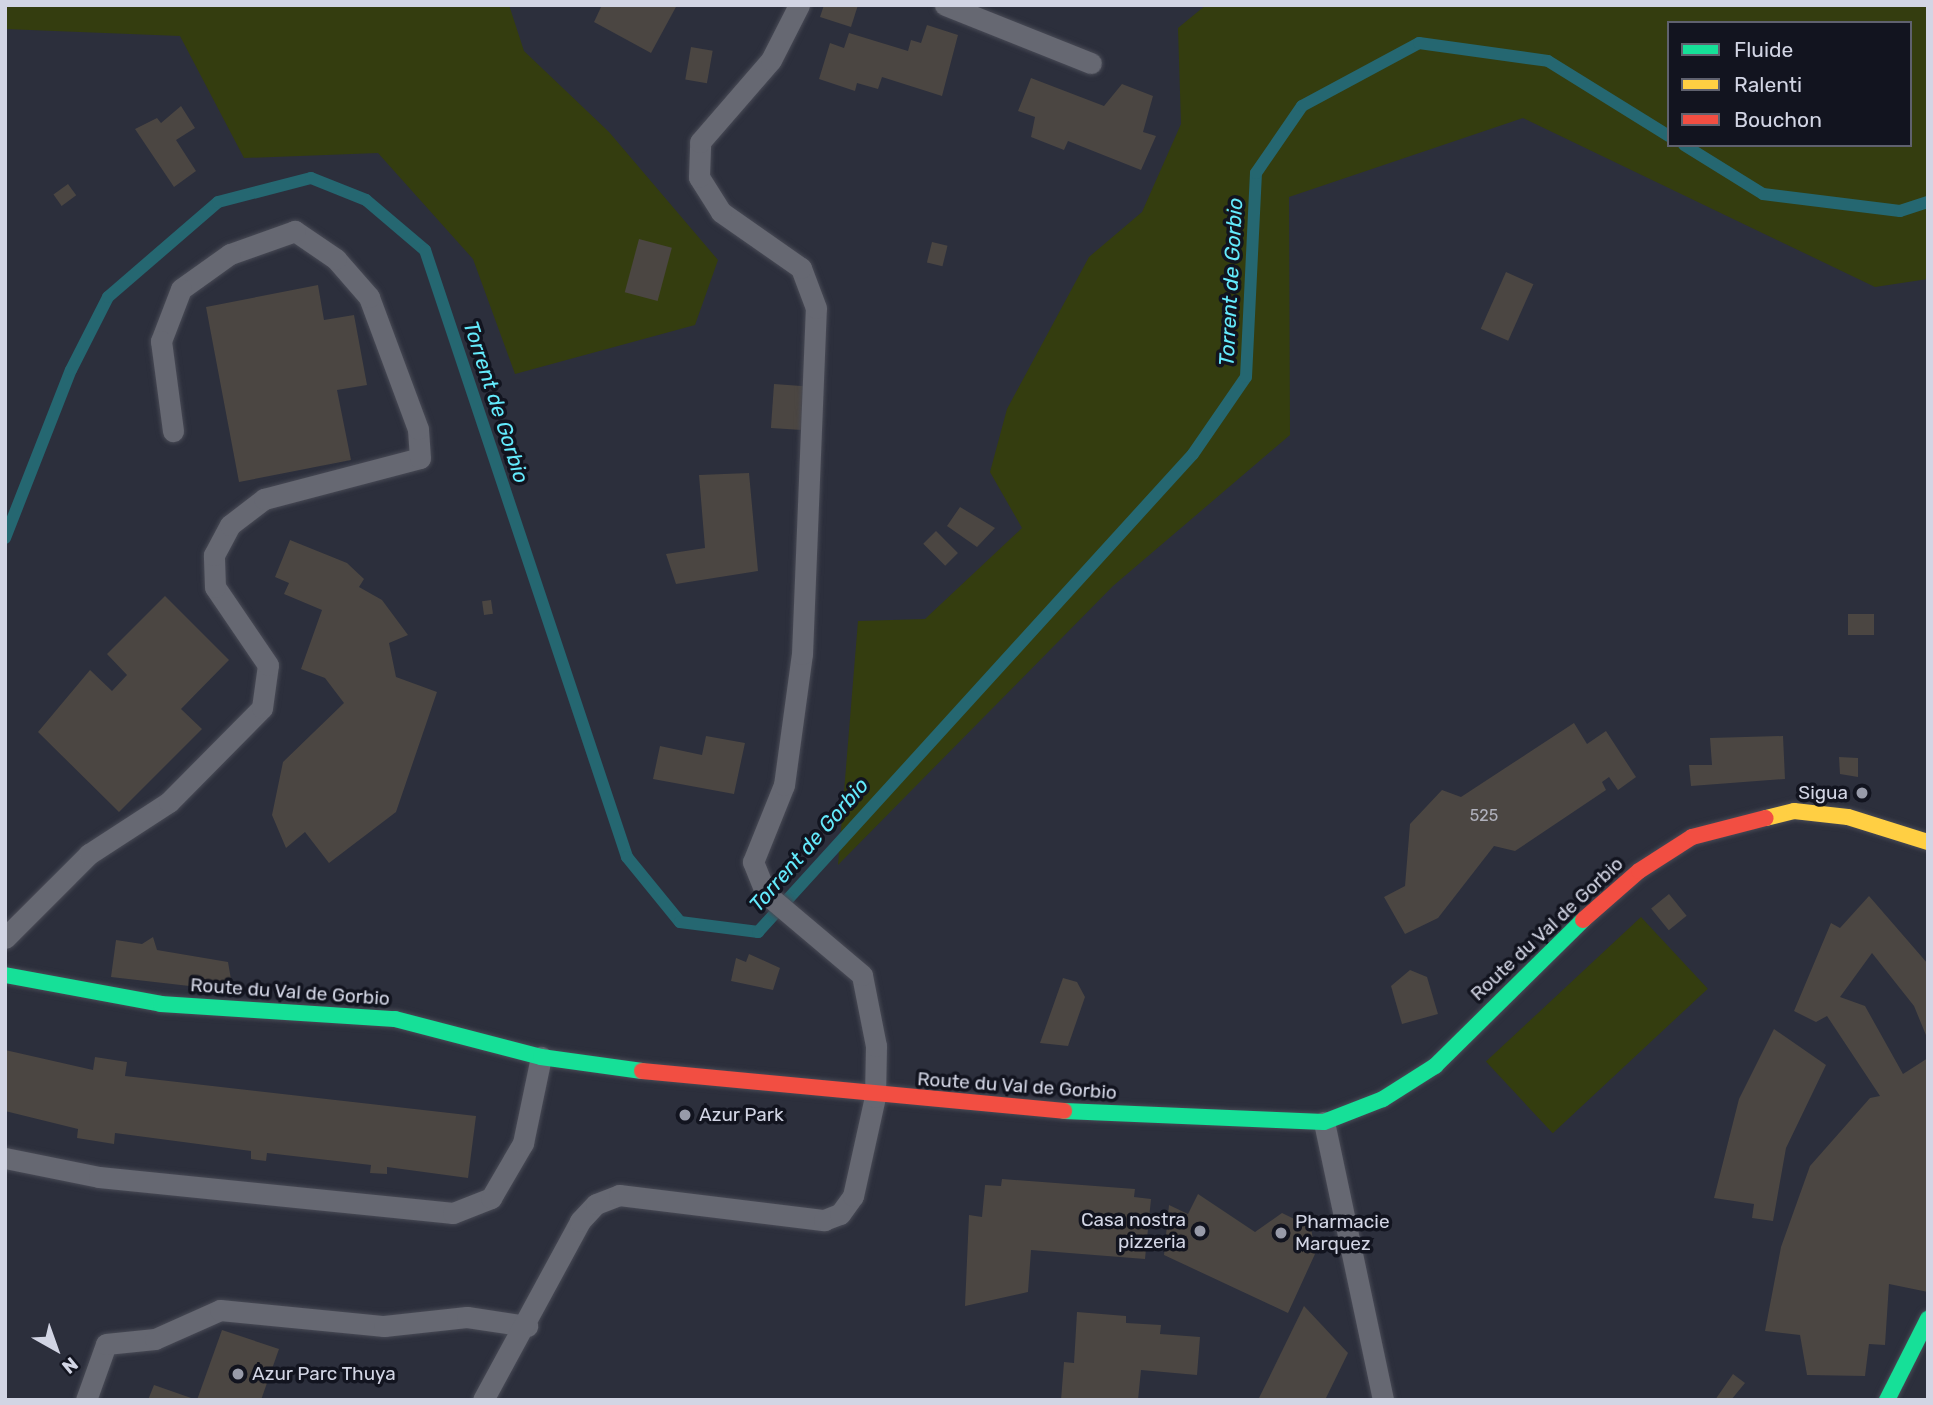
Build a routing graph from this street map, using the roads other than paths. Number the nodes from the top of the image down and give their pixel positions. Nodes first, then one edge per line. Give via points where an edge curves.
1 (799, 5) edge
2 (945, 5) edge
3 (1091, 63) dead end
4 (173, 431) dead end
5 (1928, 842) edge
6 (5, 938) edge
7 (5, 975) edge
8 (541, 1058) junction
9 (875, 1097) junction
10 (1324, 1122) junction
11 (5, 1158) edge
12 (1928, 1319) edge
13 (527, 1326) junction
14 (86, 1400) edge
15 (483, 1400) edge
16 (1383, 1400) edge
17 (1887, 1400) edge

1 - 9 lane via 771,60 700,142 699,177 721,212 801,268 816,308 802,654 785,785 753,862 766,894 862,975 876,1046
2 - 3 lane
4 - 6 lane via 161,341 181,289 230,254 295,231 336,259 369,297 418,429 420,458 264,499 230,525 214,555 215,587 268,665 262,708 169,802 89,854
5 - 10 street, Route du Val de Gorbio via 1848,817 1794,811 1692,837 1639,872 1554,947 1435,1066 1383,1099
7 - 8 street, Route du Val de Gorbio via 161,1004 394,1019
8 - 9 street, Route du Val de Gorbio
8 - 11 lane via 523,1143 491,1198 453,1213 99,1177
9 - 10 street, Route du Val de Gorbio
9 - 13 lane via 853,1196 840,1214 824,1220 619,1195 596,1204 580,1221
10 - 16 lane
12 - 17 street
13 - 14 lane via 467,1317 384,1325 220,1310 155,1339 106,1344
13 - 15 lane

